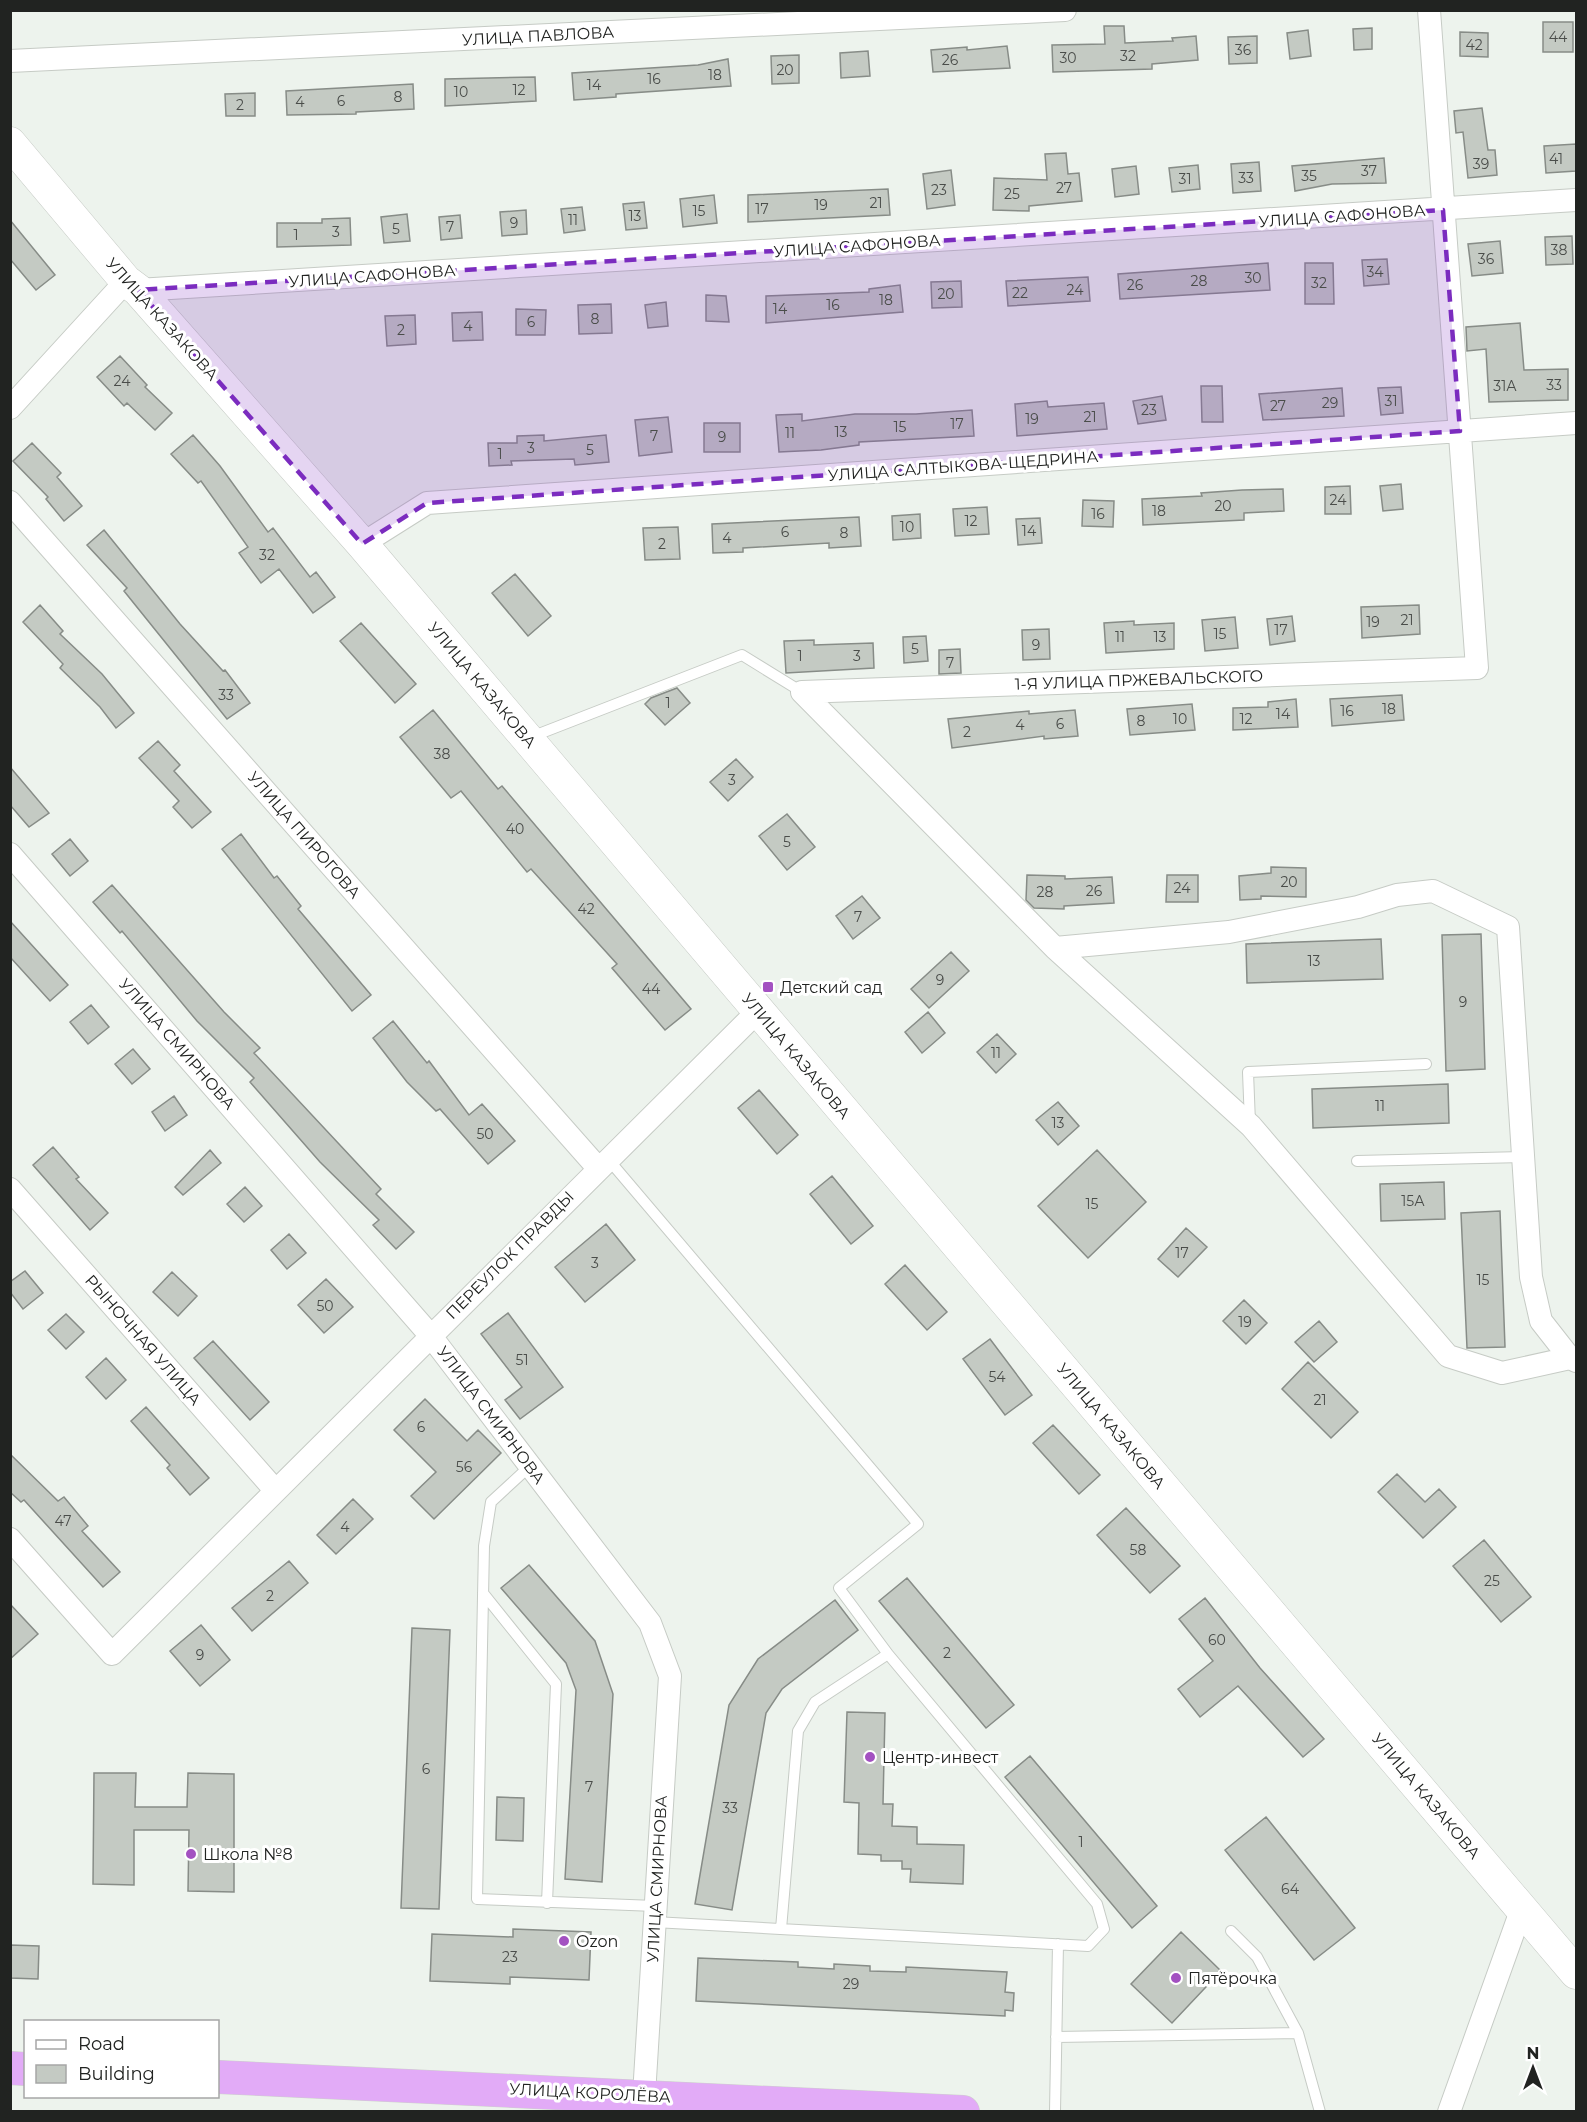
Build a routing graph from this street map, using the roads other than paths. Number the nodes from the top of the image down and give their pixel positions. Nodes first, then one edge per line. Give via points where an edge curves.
1 (1065, 10) edge
2 (1429, 10) edge
3 (10, 61) edge
4 (10, 143) edge
5 (1576, 200) edge
6 (1443, 210) junction
7 (132, 286) junction
8 (10, 408) edge
9 (1576, 423) edge
10 (1460, 431) junction
11 (10, 501) edge
12 (362, 544) junction
13 (802, 692) junction
14 (527, 739) junction
15 (10, 854) edge
16 (1055, 948) junction
17 (758, 1011) junction
18 (1426, 1064) dead end
19 (1251, 1126) junction
20 (1523, 1157) junction
21 (1357, 1161) dead end
22 (603, 1164) junction
23 (10, 1189) edge
24 (430, 1335) junction
25 (1573, 1360) edge
26 (530, 1466) junction
27 (275, 1490) junction
28 (10, 1539) edge
29 (483, 1593) junction
30 (888, 1654) junction
31 (547, 1903) junction
32 (1522, 1908) junction
33 (655, 1914) junction
34 (781, 1929) junction
35 (1231, 1931) dead end
36 (1058, 1944) junction
37 (1576, 1973) edge
38 (1298, 2033) junction
39 (1056, 2037) junction
40 (219, 2077) edge
41 (644, 2095) junction
42 (963, 2112) edge
43 (1055, 2112) edge
44 (1320, 2112) edge
45 (1449, 2112) edge

1 - 3 street, УЛИЦА ПАВЛОВА
2 - 6 street
4 - 7 main road, УЛИЦА КАЗАКОВА
5 - 6 street, УЛИЦА САФОНОВА
6 - 7 street, УЛИЦА САФОНОВА
6 - 10 street
7 - 8 street
7 - 12 main road, УЛИЦА КАЗАКОВА
9 - 10 street, УЛИЦА САЛТЫКОВА-ЩЕДРИНА
10 - 12 street, УЛИЦА САЛТЫКОВА-ЩЕДРИНА via 427,503
10 - 13 street, 1-Я УЛИЦА ПРЖЕВАЛЬСКОГО via 1477,668
11 - 22 street, УЛИЦА ПИРОГОВА
12 - 14 main road, УЛИЦА КАЗАКОВА
13 - 14 lane via 742,655
13 - 16 street
14 - 17 main road, УЛИЦА КАЗАКОВА
15 - 24 street, УЛИЦА СМИРНОВА
16 - 19 street
16 - 20 street via 1229,932 1358,907 1397,895 1433,891 1508,927
17 - 22 street, ПЕРЕУЛОК ПРАВДЫ
17 - 32 main road, УЛИЦА КАЗАКОВА
18 - 19 lane via 1248,1072
19 - 25 street via 1448,1356 1502,1373
20 - 21 lane
20 - 25 street via 1534,1288 1541,1321
22 - 24 street, ПЕРЕУЛОК ПРАВДЫ
22 - 30 lane via 918,1524 839,1588
23 - 27 street, РЫНОЧНАЯ УЛИЦА
24 - 26 street, УЛИЦА СМИРНОВА
24 - 27 street, ПЕРЕУЛОК ПРАВДЫ
26 - 29 lane via 491,1502 484,1546
26 - 33 street, УЛИЦА СМИРНОВА via 650,1623 670,1676
27 - 28 street, ПЕРЕУЛОК ПРАВДЫ via 112,1654
29 - 31 lane via 556,1684
29 - 31 lane via 477,1899
30 - 34 lane via 815,1702 798,1731
30 - 36 lane via 1097,1904 1104,1929 1088,1946
31 - 33 lane
32 - 37 main road, УЛИЦА КАЗАКОВА
32 - 45 street
33 - 34 lane
33 - 41 street, УЛИЦА СМИРНОВА
34 - 36 lane
35 - 38 lane via 1257,1957
36 - 39 lane
38 - 39 lane
38 - 44 lane
39 - 43 lane
40 - 41 highway, УЛИЦА КОРОЛЁВА
41 - 42 highway, УЛИЦА КОРОЛЁВА

